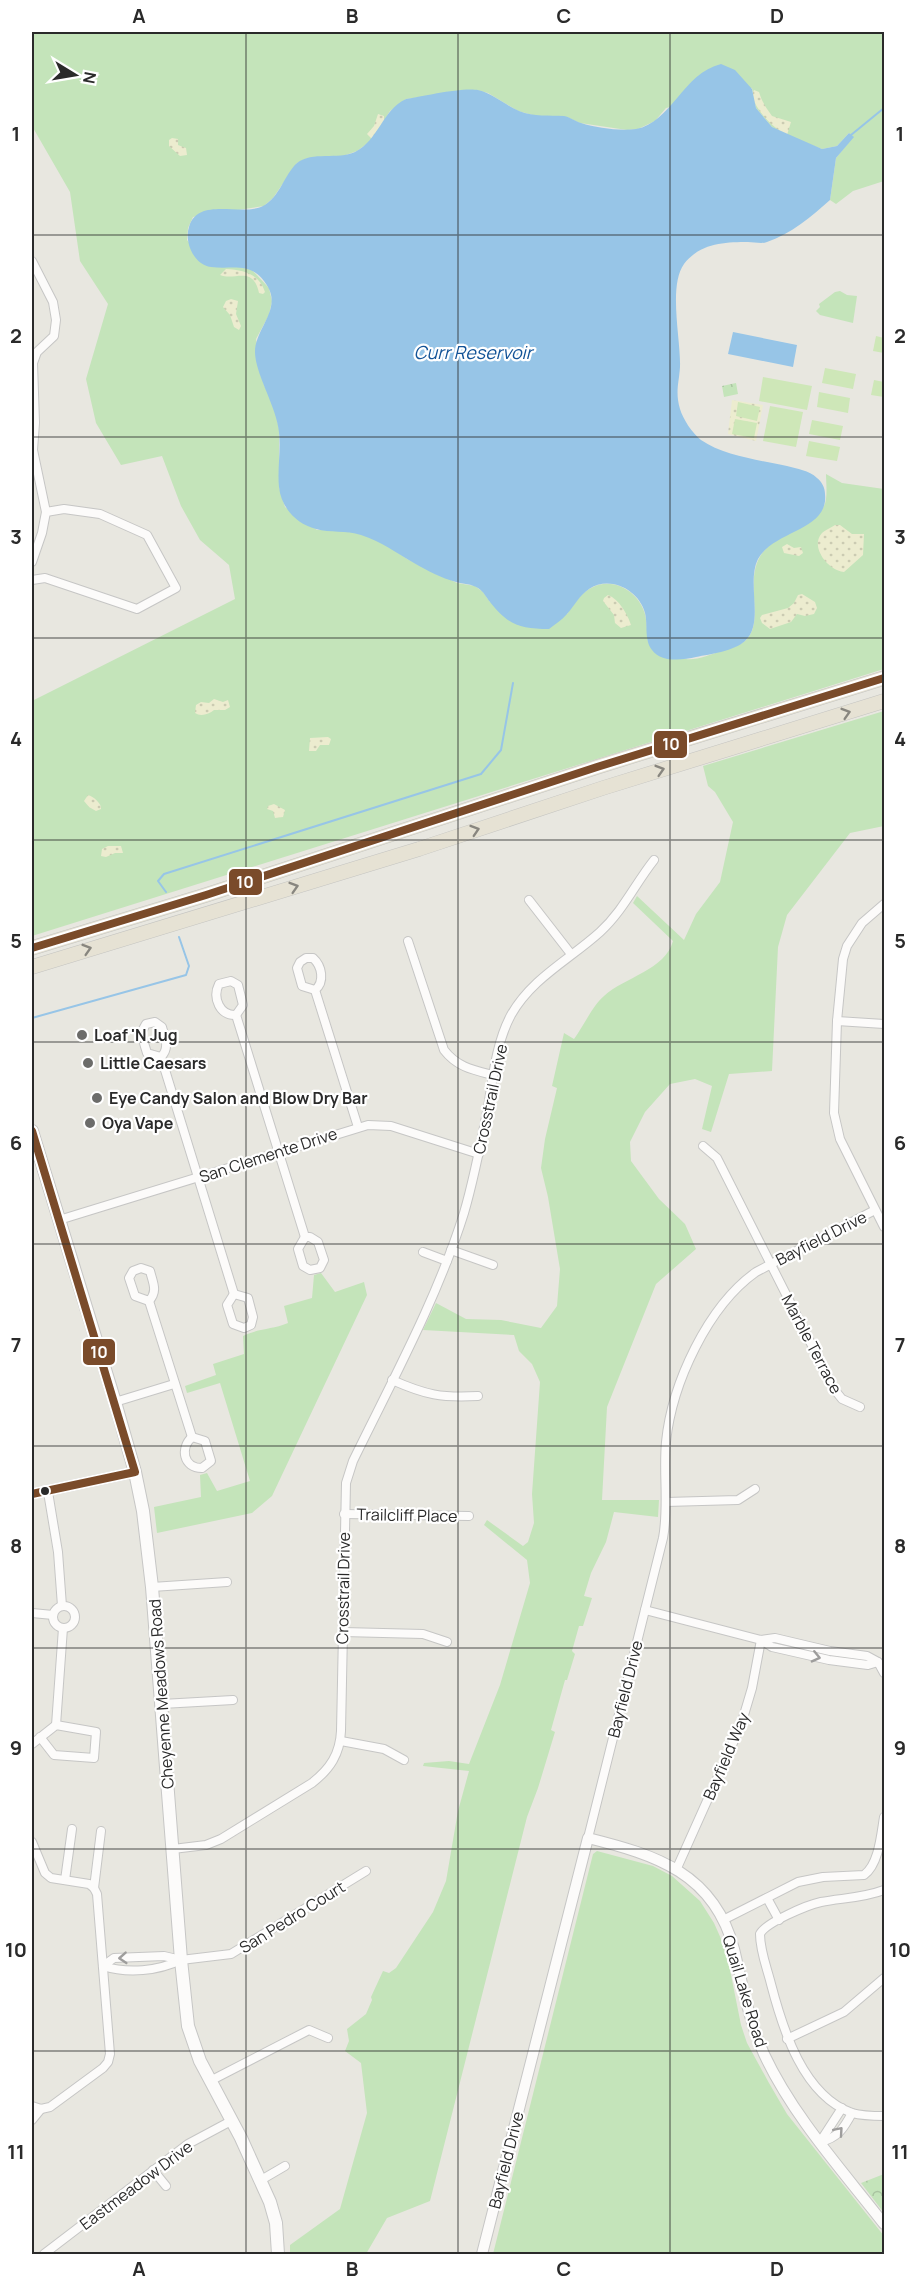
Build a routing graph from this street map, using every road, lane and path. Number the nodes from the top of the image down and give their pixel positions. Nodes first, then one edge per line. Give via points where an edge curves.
1 (32, 261) edge
2 (34, 350) edge
3 (32, 364) edge
4 (46, 512) junction
5 (32, 562) edge
6 (32, 580) edge
7 (885, 678) edge
8 (885, 701) edge
9 (654, 860) dead end
10 (529, 900) dead end
11 (885, 904) edge
12 (408, 941) dead end
13 (32, 948) edge
14 (571, 954) junction
15 (32, 967) edge
16 (315, 990) dead end
17 (236, 1016) dead end
18 (837, 1021) junction
19 (885, 1024) edge
20 (161, 1057) dead end
21 (493, 1075) junction
22 (358, 1127) junction
23 (32, 1131) edge
24 (703, 1146) dead end
25 (278, 1151) junction
26 (479, 1154) junction
27 (198, 1177) junction
28 (875, 1210) junction
29 (59, 1220) junction
30 (885, 1227) edge
31 (305, 1237) dead end
32 (451, 1250) junction
33 (423, 1252) dead end
34 (447, 1261) junction
35 (770, 1264) junction
36 (493, 1265) dead end
37 (234, 1294) dead end
38 (149, 1301) dead end
39 (392, 1380) junction
40 (174, 1384) junction
41 (478, 1396) dead end
42 (116, 1402) junction
43 (860, 1407) dead end
44 (192, 1437) dead end
45 (135, 1472) junction
46 (755, 1490) dead end
47 (48, 1492) junction
48 (32, 1494) edge
49 (666, 1502) junction
50 (344, 1514) junction
51 (469, 1516) dead end
52 (227, 1582) dead end
53 (152, 1587) junction
54 (62, 1606) junction
55 (645, 1610) junction
56 (32, 1613) edge
57 (52, 1616) junction
58 (63, 1628) junction
59 (343, 1632) junction
60 (761, 1640) junction
61 (447, 1642) dead end
62 (881, 1662) edge
63 (885, 1673) edge
64 (233, 1700) dead end
65 (162, 1704) junction
66 (56, 1725) junction
67 (40, 1737) junction
68 (340, 1741) junction
69 (32, 1744) edge
70 (404, 1760) dead end
71 (885, 1817) edge
72 (72, 1829) dead end
73 (101, 1831) dead end
74 (588, 1838) junction
75 (32, 1842) edge
76 (173, 1849) junction
77 (677, 1869) junction
78 (366, 1871) dead end
79 (65, 1880) junction
80 (94, 1888) junction
81 (885, 1890) edge
82 (767, 1898) junction
83 (723, 1920) junction
84 (779, 1920) junction
85 (143, 1957) junction
86 (181, 1960) junction
87 (103, 1965) junction
88 (144, 1969) junction
89 (885, 1978) edge
90 (328, 2038) dead end
91 (787, 2039) junction
92 (210, 2081) junction
93 (36, 2108) edge
94 (842, 2108) junction
95 (852, 2113) junction
96 (885, 2116) edge
97 (32, 2120) edge
98 (231, 2121) junction
99 (820, 2142) junction
100 (285, 2166) dead end
101 (153, 2170) junction
102 (261, 2180) junction
103 (166, 2186) dead end
104 (885, 2224) edge
105 (44, 2254) edge
106 (278, 2254) edge
107 (482, 2254) edge

1 - 2 street via 53,302 56,320 54,336
2 - 3 street
3 - 4 street via 33,450
4 - 5 street
4 - 6 street via 64,509 100,514 147,535 176,588 137,609 45,578
7 - 13 highway
15 -> 8 highway
9 - 14 street, Crosstrail Drive via 609,923
10 - 14 street
11 - 18 street via 862,923 847,946 840,973
12 - 21 street via 444,1050 466,1068
14 - 21 street, Crosstrail Drive via 535,985 516,1008 503,1036
16 - 22 street
17 - 25 street
18 - 19 street
18 - 28 street via 836,1126
20 - 27 street
21 - 26 street, Crosstrail Drive
22 - 25 street, San Clemente Drive
22 - 26 street, San Clemente Drive via 391,1126
23 - 29 main road, Cheyenne Meadows Road
24 - 35 street, Marble Terrace via 717,1158
25 - 27 street, San Clemente Drive
25 - 31 street
26 - 32 street, Crosstrail Drive
27 - 29 street, San Clemente Drive
27 - 37 street
28 - 30 street
28 - 35 street, Bayfield Drive
29 - 42 main road, Cheyenne Meadows Road
32 - 34 street, Crosstrail Drive
32 - 36 street
33 - 34 street
34 - 39 street, Crosstrail Drive
35 - 43 street, Marble Terrace via 834,1389 842,1399
35 - 49 street, Bayfield Drive via 745,1280 724,1301 689,1363 668,1431
38 - 40 street
39 - 41 street via 427,1395
39 - 50 street, Crosstrail Drive via 348,1473
40 - 42 street
40 - 44 street
42 - 45 main road, Cheyenne Meadows Road
45 - 47 street
45 - 53 main road, Cheyenne Meadows Road
46 - 49 street via 738,1500
47 - 48 street
47 - 54 street
49 - 55 street, Bayfield Drive via 665,1528
50 - 51 street, Trailcliff Place
50 - 59 street, Crosstrail Drive
52 - 53 street
53 - 65 main road, Cheyenne Meadows Road
54 - 57 street
54 - 58 street via 72,1609 75,1616 71,1626
55 - 60 street
55 - 74 street, Bayfield Drive
56 - 57 street
57 - 58 street via 56,1625
58 - 66 street
59 - 61 street via 423,1634
59 - 68 street, Crosstrail Drive
60 - 62 street via 775,1638
60 - 77 street, Bayfield Way via 741,1725
62 - 63 street
64 - 65 street
65 - 76 main road, Cheyenne Meadows Road
66 - 67 street
66 - 67 street via 96,1731 94,1758 54,1755
67 - 69 street
68 - 70 street via 384,1749
68 - 76 street, Crosstrail Drive via 331,1766 312,1783 213,1843
71 - 82 street via 872,1865 864,1875 810,1879
72 - 79 street
73 - 80 street
74 - 77 street, Quail Lake Road via 641,1852
74 - 107 street, Bayfield Drive
75 - 79 street via 45,1873
76 - 86 main road, Cheyenne Meadows Road
77 - 83 street, Quail Lake Road via 699,1888
78 - 86 street, San Pedro Court via 238,1950 224,1956
79 - 80 street
80 - 87 street
81 - 84 street via 820,1902
82 - 83 street
82 - 84 street
83 - 99 street, Quail Lake Road via 745,2003 764,2054 780,2085
84 - 91 street via 762,1930 760,1940
85 - 86 street
85 -> 87 street via 114,1958
85 - 88 street
86 - 88 street via 164,1968
86 - 92 main road, Cheyenne Meadows Road via 188,2026
87 - 88 street via 118,1971
87 - 93 street via 108,2062 50,2107
89 - 91 street via 844,2012
90 - 92 street via 309,2030
91 - 94 street via 819,2090
92 - 98 main road, Cheyenne Meadows Road
93 - 97 street
94 - 95 street
94 - 99 street
95 - 96 street
99 -> 95 street via 833,2139 843,2130
98 - 101 street, Eastmeadow Drive via 188,2144
98 - 102 main road, Cheyenne Meadows Road
99 - 104 street, Quail Lake Road
100 - 102 street
101 - 103 street
101 - 105 street, Eastmeadow Drive
102 - 106 main road, Cheyenne Meadows Road via 276,2223

